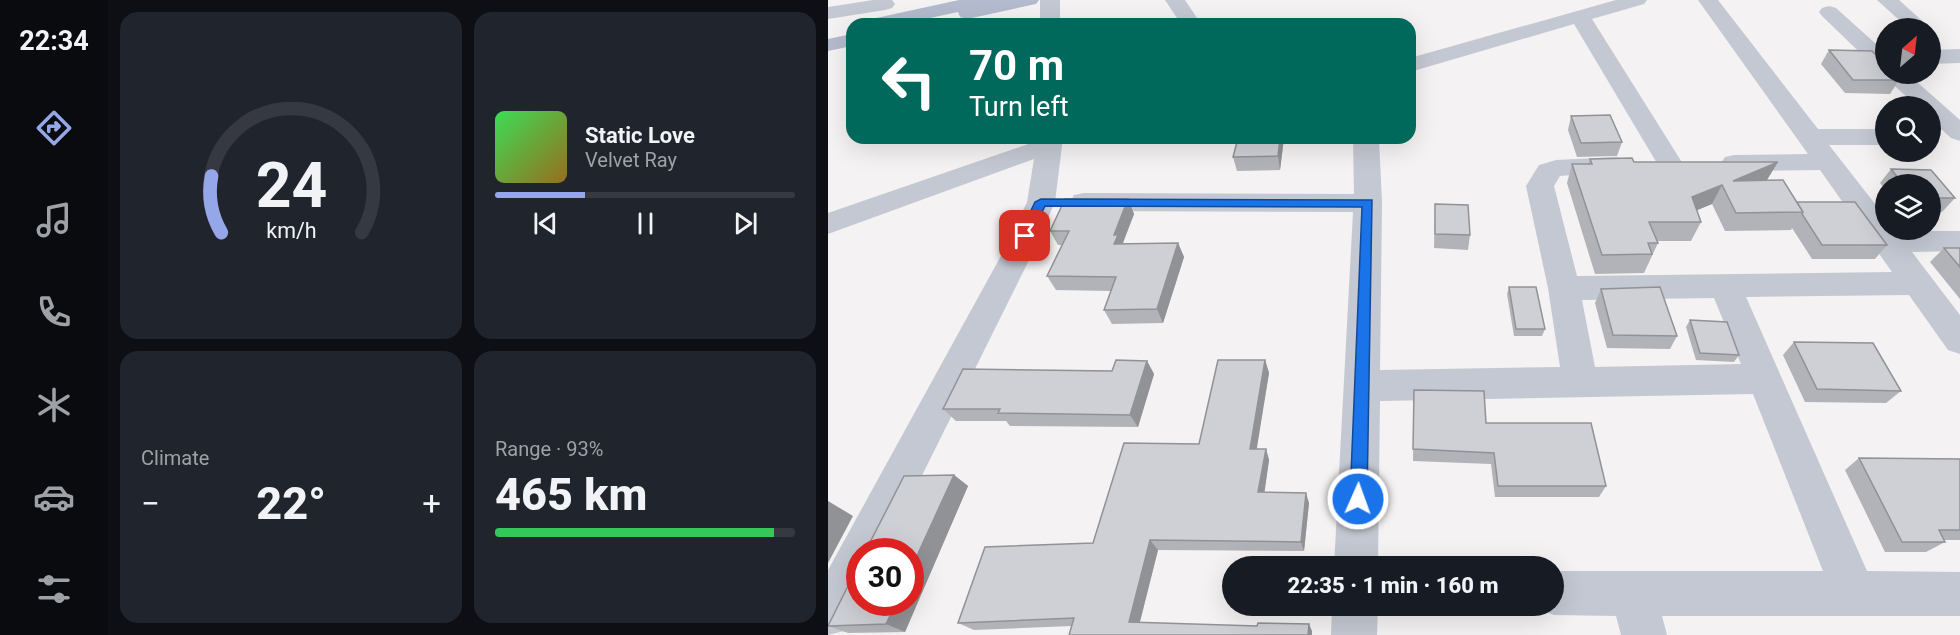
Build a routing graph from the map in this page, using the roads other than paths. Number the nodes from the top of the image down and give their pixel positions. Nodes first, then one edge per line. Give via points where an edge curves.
1 (987, 0) edge
2 (1029, 0) edge
3 (1050, 0) edge
4 (1175, 0) edge
5 (1637, 0) edge
6 (1708, 0) edge
7 (1887, 0) edge
8 (885, 2) edge
9 (828, 12) edge
10 (1828, 12) dead end
11 (1579, 15) junction
12 (878, 18) edge
13 (904, 18) edge
14 (946, 18) edge
15 (1050, 18) edge
16 (1187, 18) edge
17 (1908, 18) edge
18 (846, 30) edge
19 (828, 34) edge
20 (846, 41) edge
21 (828, 45) edge
22 (1875, 54) edge
23 (1416, 63) edge
24 (1907, 84) edge
25 (1960, 135) edge
26 (1941, 136) edge
27 (1809, 137) junction
28 (1875, 137) edge
29 (1045, 144) edge
30 (1050, 144) edge
31 (1366, 144) edge
32 (1828, 162) junction
33 (1692, 163) junction
34 (1041, 202) junction
35 (1368, 203) junction
36 (828, 224) edge
37 (1960, 241) edge
38 (1887, 242) junction
39 (1918, 283) junction
40 (1726, 287) junction
41 (1564, 288) junction
42 (1960, 340) edge
43 (1765, 378) junction
44 (1580, 382) junction
45 (1362, 386) junction
46 (868, 538) edge
47 (1356, 556) edge
48 (846, 581) edge
49 (1854, 594) junction
50 (1960, 594) edge
51 (1564, 595) edge
52 (1639, 614) edge
53 (828, 615) edge
54 (1355, 616) edge
55 (1354, 635) edge

1 - 13 main road
2 - 14 main road
3 - 15 street
4 - 16 street
5 - 11 street
6 - 27 street
7 - 17 street
8 - 9 street
8 - 12 street
10 - 22 street
11 - 23 street
11 - 33 street
18 - 19 main road
20 - 21 main road
24 - 25 street
25 - 26 street
27 - 28 street
27 - 32 street
29 - 36 street
30 - 34 street
31 - 35 street
32 - 33 street
32 - 38 street
33 - 41 street via 1548,171 1540,186
34 - 35 street
34 - 46 street
35 - 45 street
37 - 38 street
38 - 39 street
39 - 40 street
39 - 42 street
40 - 41 street
40 - 43 street
41 - 44 street
43 - 44 street
43 - 49 street
44 - 45 street
45 - 47 street
48 - 53 street
49 - 50 street
49 - 52 street
51 - 52 street
54 - 55 street

